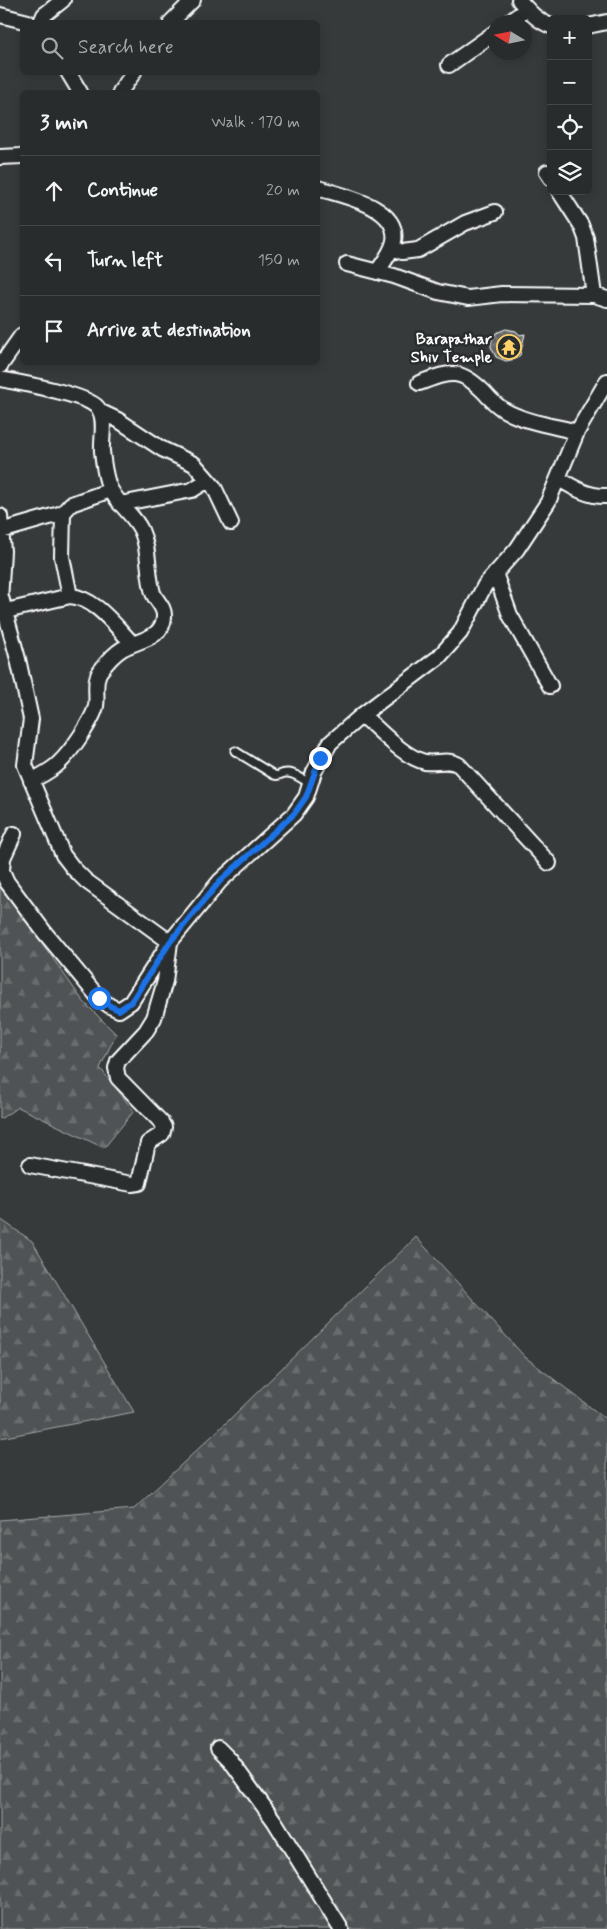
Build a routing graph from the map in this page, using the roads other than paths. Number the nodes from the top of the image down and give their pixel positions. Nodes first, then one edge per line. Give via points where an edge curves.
1 (63, 0) edge
2 (193, 0) edge
3 (523, 4) edge
4 (0, 15) edge
5 (514, 15) edge
6 (20, 20) edge
7 (42, 20) edge
8 (173, 20) edge
9 (607, 22) edge
10 (547, 24) edge
11 (592, 25) edge
12 (487, 38) edge
13 (449, 65) dead end
14 (70, 75) edge
15 (132, 75) edge
16 (79, 90) edge
17 (121, 90) edge
18 (20, 156) edge
19 (0, 157) edge
20 (320, 189) edge
21 (562, 195) edge
22 (495, 212) dead end
23 (392, 248) junction
24 (347, 264) dead end
25 (377, 272) junction
26 (600, 297) edge
27 (20, 338) edge
28 (0, 366) edge
29 (0, 379) edge
30 (607, 381) edge
31 (419, 383) dead end
32 (101, 412) junction
33 (578, 432) junction
34 (559, 479) junction
35 (208, 480) junction
36 (111, 490) junction
37 (607, 496) edge
38 (120, 504) junction
39 (63, 513) junction
40 (0, 516) edge
41 (231, 524) dead end
42 (1, 531) junction
43 (495, 573) junction
44 (70, 596) junction
45 (2, 603) edge
46 (132, 643) junction
47 (550, 686) dead end
48 (362, 715) junction
49 (235, 751) dead end
50 (31, 781) junction
51 (310, 784) junction
52 (14, 834) dead end
53 (548, 863) dead end
54 (170, 942) junction
55 (30, 1165) dead end
56 (218, 1748) dead end
57 (341, 1929) edge

1 - 7 street
2 - 8 street
3 - 5 street
3 - 10 street
4 - 6 street
9 - 11 street
12 - 13 street
14 - 16 street
15 - 17 street
18 - 19 street
20 - 23 street via 380,211 393,230
21 - 26 street via 586,238
22 - 23 street via 465,223 418,250 402,252
23 - 25 street
24 - 25 street
25 - 26 street via 468,298 502,294
27 - 28 street
29 - 32 street via 67,394 94,404
30 - 33 street
31 - 33 street via 452,373 461,374 505,410
32 - 35 street via 162,449 194,464
32 - 36 street via 103,465
33 - 34 street
34 - 37 street via 577,490
34 - 43 street via 535,524
35 - 38 street via 192,490
35 - 41 street
36 - 38 street
36 - 39 street via 71,504
38 - 46 street via 133,517 141,532 153,592 165,614 157,633
39 - 42 street
39 - 44 street via 62,557
40 - 42 street
42 - 45 street
43 - 47 street via 510,614
43 - 48 street via 485,585 460,633 439,657
44 - 45 street
44 - 46 street via 94,605
45 - 50 street via 31,719 25,765
46 - 50 street via 116,653 97,675 95,712 72,747 60,762
48 - 51 street via 330,743
48 - 53 street via 406,754 424,762 449,761 459,765
49 - 51 lane via 274,776 291,773
50 - 54 street via 63,855 72,868
51 - 54 street via 306,797 294,814 220,881
52 - 54 street via 3,858 2,871 7,882 45,933 99,998 110,1006 119,1010 131,1002
54 - 55 street via 165,981 154,1018 118,1061 116,1068 118,1078 164,1127 162,1134 148,1143 139,1183
56 - 57 street via 275,1822

